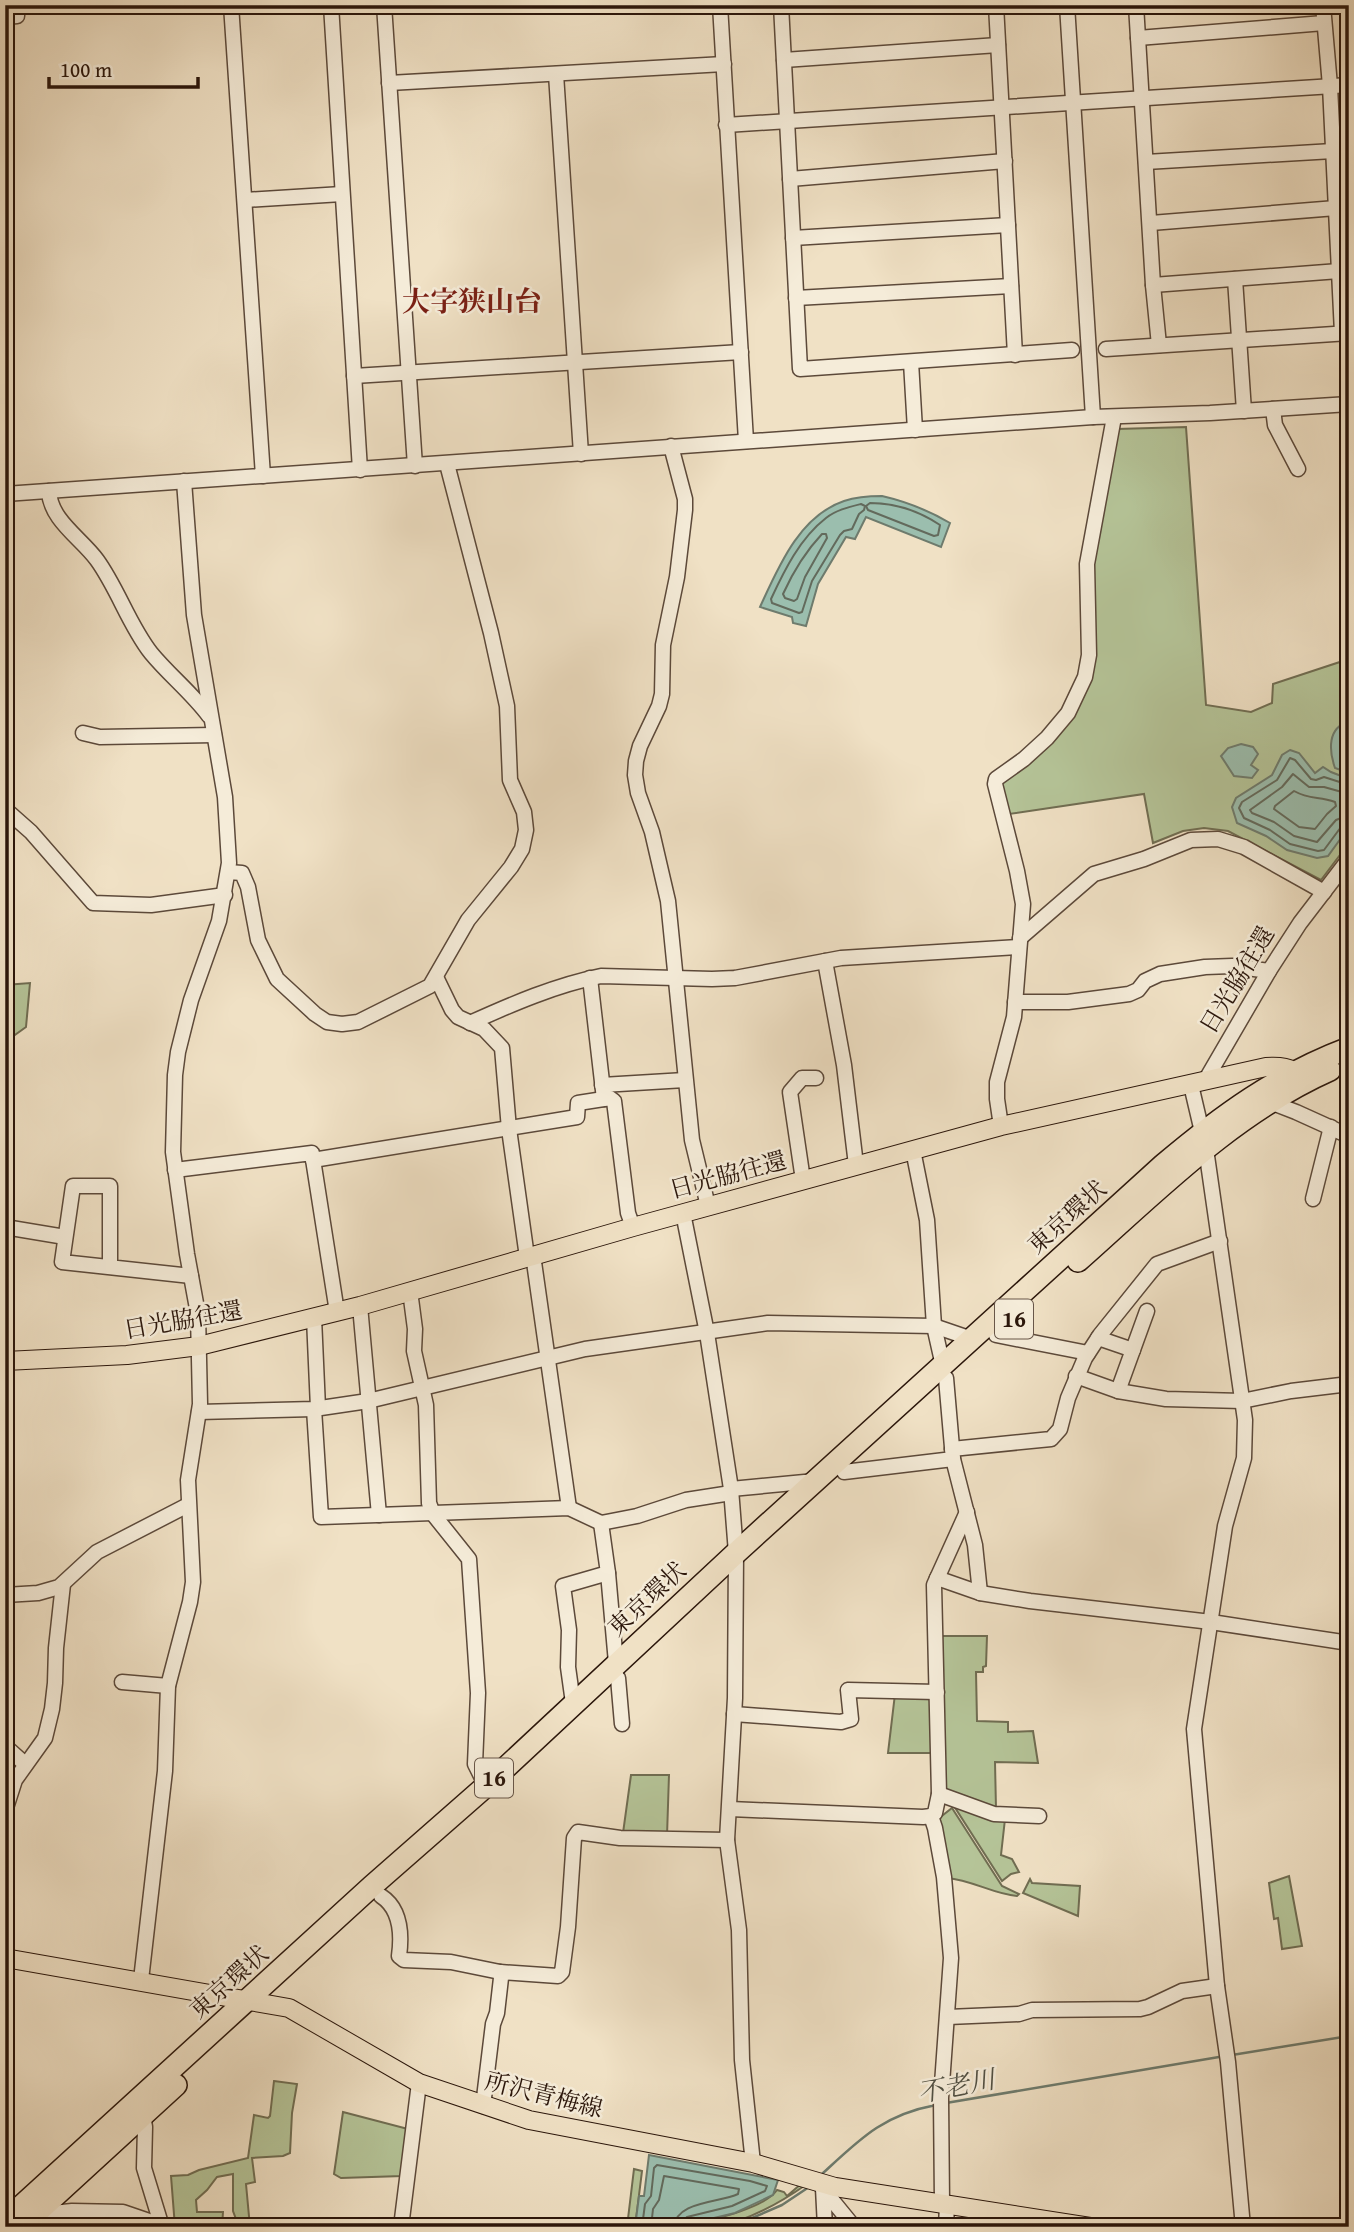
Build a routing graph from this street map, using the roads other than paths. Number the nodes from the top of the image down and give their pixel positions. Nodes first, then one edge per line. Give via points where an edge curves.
1 (231, 5) edge
2 (331, 5) edge
3 (384, 5) edge
4 (720, 5) edge
5 (781, 5) edge
6 (996, 5) edge
7 (1067, 5) edge
8 (1136, 5) edge
9 (1323, 5) edge
10 (1324, 23) junction
11 (1138, 38) junction
12 (998, 45) junction
13 (783, 60) junction
14 (724, 64) junction
15 (556, 75) junction
16 (389, 83) junction
17 (1349, 85) edge
18 (1330, 86) junction
19 (1142, 99) junction
20 (1073, 103) junction
21 (1002, 108) junction
22 (787, 122) junction
23 (726, 125) junction
24 (1333, 151) junction
25 (1004, 161) junction
26 (1146, 162) junction
27 (790, 179) junction
28 (342, 194) junction
29 (245, 200) junction
30 (1336, 208) junction
31 (1151, 223) junction
32 (1008, 225) junction
33 (793, 239) junction
34 (1339, 271) junction
35 (1235, 279) junction
36 (1153, 285) junction
37 (1011, 286) junction
38 (796, 298) junction
39 (1345, 333) edge
40 (1239, 340) junction
41 (1159, 345) junction
42 (1105, 349) dead end
43 (1072, 350) dead end
44 (741, 352) junction
45 (1015, 355) junction
46 (575, 362) junction
47 (911, 362) junction
48 (408, 373) junction
49 (354, 376) junction
50 (1349, 404) edge
51 (1273, 409) junction
52 (1244, 411) junction
53 (1093, 417) junction
54 (1114, 417) junction
55 (915, 430) junction
56 (747, 441) junction
57 (671, 446) junction
58 (581, 454) junction
59 (447, 464) junction
60 (415, 466) junction
61 (1298, 468) dead end
62 (359, 470) junction
63 (263, 476) junction
64 (184, 481) junction
65 (49, 491) junction
66 (5, 494) edge
67 (213, 728) junction
68 (83, 733) dead end
69 (5, 809) edge
70 (1349, 859) edge
71 (228, 872) junction
72 (1324, 892) junction
73 (225, 895) junction
74 (1019, 943) junction
75 (825, 961) junction
76 (1269, 971) junction
77 (436, 977) junction
78 (675, 977) junction
79 (590, 978) junction
80 (1015, 1003) junction
81 (470, 1023) junction
82 (1349, 1048) edge
83 (1349, 1063) edge
84 (1301, 1076) junction
85 (816, 1077) dead end
86 (685, 1080) junction
87 (1198, 1083) junction
88 (603, 1092) junction
89 (1270, 1102) junction
90 (1001, 1126) junction
91 (1331, 1127) junction
92 (509, 1129) junction
93 (1349, 1136) edge
94 (1204, 1141) junction
95 (913, 1150) junction
96 (313, 1160) junction
97 (856, 1165) junction
98 (175, 1170) junction
99 (803, 1180) junction
100 (1314, 1199) dead end
101 (708, 1206) junction
102 (683, 1213) junction
103 (5, 1227) edge
104 (633, 1227) junction
105 (65, 1237) junction
106 (1220, 1241) junction
107 (530, 1256) junction
108 (110, 1267) junction
109 (191, 1276) junction
110 (410, 1291) junction
111 (360, 1306) junction
112 (1146, 1311) dead end
113 (337, 1312) junction
114 (314, 1318) junction
115 (934, 1326) junction
116 (707, 1333) junction
117 (996, 1335) junction
118 (1098, 1338) junction
119 (972, 1339) junction
120 (199, 1346) junction
121 (1133, 1350) junction
122 (1088, 1353) junction
123 (547, 1357) junction
124 (5, 1361) edge
125 (944, 1372) junction
126 (1076, 1376) junction
127 (1349, 1384) edge
128 (422, 1388) junction
129 (1118, 1391) junction
130 (369, 1401) junction
131 (1242, 1401) junction
132 (316, 1408) junction
133 (199, 1412) junction
134 (953, 1454) junction
135 (844, 1472) junction
136 (815, 1481) junction
137 (731, 1491) junction
138 (188, 1505) junction
139 (569, 1508) junction
140 (967, 1512) junction
141 (433, 1514) junction
142 (379, 1515) junction
143 (601, 1523) junction
144 (735, 1563) junction
145 (608, 1573) junction
146 (937, 1578) junction
147 (63, 1584) junction
148 (980, 1593) junction
149 (5, 1595) edge
150 (1211, 1622) junction
151 (1349, 1643) edge
152 (617, 1670) junction
153 (122, 1682) dead end
154 (168, 1686) junction
155 (937, 1692) junction
156 (573, 1703) junction
157 (734, 1714) junction
158 (622, 1724) dead end
159 (5, 1746) edge
160 (25, 1764) junction
161 (486, 1786) junction
162 (939, 1794) junction
163 (730, 1809) junction
164 (5, 1811) edge
165 (931, 1816) junction
166 (1039, 1816) dead end
167 (727, 1840) junction
168 (382, 1896) junction
169 (5, 1958) edge
170 (500, 1972) junction
171 (141, 1980) junction
172 (1217, 1986) junction
173 (258, 2001) junction
174 (948, 2017) junction
175 (419, 2083) junction
176 (483, 2106) junction
177 (143, 2115) junction
178 (753, 2163) junction
179 (818, 2183) junction
180 (945, 2203) junction
181 (43, 2207) junction
182 (5, 2221) edge
183 (162, 2226) edge
184 (21, 2227) edge
185 (401, 2227) edge
186 (825, 2227) edge
187 (854, 2227) edge
188 (946, 2227) edge
189 (1090, 2227) edge
190 (1243, 2227) edge

1 - 29 street
2 - 28 street
3 - 16 street
4 - 14 street
5 - 13 street
6 - 12 street
7 - 20 street
8 - 11 street
9 - 10 street
10 - 11 street
10 - 18 street
11 - 19 street
12 - 13 street
12 - 21 street
13 - 22 street
14 - 15 street
14 - 23 street
15 - 16 street
15 - 46 street
16 - 48 street
17 - 18 street
18 - 19 street
18 - 24 street
19 - 20 street
19 - 26 street
20 - 21 street
20 - 53 street
21 - 22 street
21 - 25 street
22 - 23 street
22 - 27 street
23 - 44 street
24 - 26 street
24 - 30 street
25 - 27 street
25 - 32 street
26 - 31 street
27 - 33 street
28 - 29 street
28 - 49 street
29 - 63 street
30 - 31 street
30 - 34 street
31 - 36 street
32 - 33 street
32 - 37 street
33 - 38 street
34 - 35 street
34 - 39 street
35 - 36 street
35 - 40 street
36 - 41 street
37 - 38 street
37 - 45 street
38 - 47 street via 800,369
39 - 40 street
40 - 41 street
40 - 52 street
41 - 42 street
43 - 45 street
44 - 46 street
44 - 56 street
45 - 47 street
46 - 48 street
46 - 58 street
47 - 55 street
48 - 49 street
48 - 60 street
49 - 62 street
50 - 51 street
51 - 52 street
51 - 61 street via 1275,425
52 - 54 street
53 - 54 street
53 - 55 street
54 - 74 street via 1087,564 1086,677 1068,713 1047,738 996,779 1023,904
55 - 56 street
56 - 57 street
57 - 58 street
57 - 78 street via 685,510 663,645 663,694 640,746 635,775 668,901
58 - 59 street
59 - 60 street
59 - 77 street via 507,706 510,780 526,830 512,867 468,920
60 - 62 street
62 - 63 street
63 - 64 street
64 - 65 street
64 - 67 street via 194,615
65 - 66 street
65 - 67 street via 60,518 98,561 151,652 198,702
67 - 68 street via 100,737
67 - 71 street via 228,824
69 - 73 street via 93,903 150,905
70 - 72 street, 日光脇往還
71 - 73 street
71 - 77 street via 242,873 258,940 277,979 327,1022 358,1022 430,986
72 - 74 street via 1237,844 1191,840 1094,874
72 - 76 street, 日光脇往還
73 - 98 street via 178,1052 172,1137
74 - 75 street
74 - 80 street
75 - 78 street via 735,978
75 - 97 street
76 - 80 street via 1205,967 1160,974 1129,994
76 - 87 street, 日光脇往還
77 - 81 street via 452,1010
78 - 79 street
78 - 86 street
79 - 81 street via 516,1002
79 - 88 street
80 - 90 street via 998,1083
81 - 92 street via 484,1029 502,1048
82 - 84 highway, 東京環状 / 16
83 - 84 highway, 東京環状 / 16
84 - 87 main road via 1284,1067 1266,1068
84 - 89 highway, 東京環状 / 16
84 - 94 highway, 東京環状 / 16
85 - 99 street via 802,1078 790,1092
86 - 88 street
86 - 101 street via 692,1140
87 - 90 main road, 日光脇往還
87 - 94 street
88 - 92 street via 578,1102 577,1117
88 - 104 street via 614,1101
89 - 91 street
89 - 94 highway, 東京環状 / 16
90 - 95 main road, 日光脇往還
91 - 93 street
91 - 100 street
92 - 96 street
92 - 107 street
94 - 106 street
94 - 117 highway, 東京環状 / 16
94 - 119 highway, 東京環状 / 16 via 1163,1165
95 - 97 main road, 日光脇往還
95 - 115 street via 927,1220
96 - 98 street via 312,1153
96 - 113 street
97 - 99 main road, 日光脇往還
98 - 109 street
99 - 101 main road, 日光脇往還
101 - 102 main road, 日光脇往還
102 - 104 main road, 日光脇往還
102 - 116 street
103 - 105 street
104 - 107 main road, 日光脇往還
105 - 108 street via 61,1262
105 - 108 street via 73,1186 110,1186
106 - 118 street via 1157,1264
106 - 131 street
107 - 110 main road, 日光脇往還
107 - 123 street
108 - 109 street
109 - 120 street
110 - 111 main road, 日光脇往還
110 - 128 street
111 - 113 main road, 日光脇往還
111 - 130 street
112 - 121 street
113 - 114 main road, 日光脇往還
114 - 120 main road, 日光脇往還
114 - 132 street
115 - 116 street via 768,1323
115 - 119 street
115 - 125 street
116 - 123 street
116 - 137 street
117 - 122 street
117 - 125 highway, 東京環状 / 16
118 - 121 street
118 - 122 street
119 - 125 highway, 東京環状 / 16
120 - 124 main road, 日光脇往還
120 - 133 street
121 - 129 street
122 - 126 street
123 - 128 street
123 - 139 street
125 - 134 street
125 - 135 highway, 東京環状 / 16
125 - 136 highway, 東京環状 / 16
126 - 129 street
126 - 134 street via 1059,1429 1051,1439
127 - 131 street
128 - 130 street
128 - 141 street
129 - 131 street via 1166,1399
130 - 132 street
130 - 142 street
131 - 150 street via 1244,1458 1225,1526
132 - 133 street
132 - 142 street via 321,1517
133 - 138 street
134 - 135 street
134 - 140 street
135 - 144 highway, 東京環状 / 16
136 - 137 street
136 - 144 highway, 東京環状 / 16
137 - 143 street
137 - 144 street
138 - 147 street via 97,1552
138 - 154 street via 193,1582
139 - 141 street
139 - 143 street
140 - 146 street
140 - 148 street
141 - 142 street
141 - 161 street via 469,1559 478,1693 475,1764
143 - 145 street
144 - 152 highway, 東京環状 / 16
144 - 157 street
145 - 152 street
145 - 156 street via 563,1586
146 - 148 street
146 - 155 street
147 - 149 street via 38,1593
147 - 160 street via 52,1709 45,1738
148 - 150 street
150 - 151 street
150 - 172 street via 1194,1729
152 - 156 highway, 東京環状 / 16
152 - 158 street
152 - 168 highway, 東京環状 / 16
153 - 154 street
154 - 171 street via 165,1771
155 - 157 street via 848,1690 851,1719 841,1722
155 - 162 street
156 - 161 highway, 東京環状 / 16
157 - 163 street
159 - 160 street
160 - 164 street
161 - 173 highway, 東京環状 / 16 via 372,1886
162 - 165 street
162 - 166 street via 994,1814
163 - 165 street
163 - 167 street
165 - 174 street via 944,1877 950,1945
167 - 170 street via 620,1838 578,1832 562,1972 558,1976
167 - 178 street via 739,1930 743,2060
168 - 170 street via 396,1911 399,1956 404,1960 451,1962
168 - 173 highway, 東京環状 / 16
169 - 171 main road, 所沢青梅線
170 - 176 street
171 - 173 main road, 所沢青梅線
172 - 174 street via 1182,1991 1140,2009
172 - 190 street
173 - 175 main road, 所沢青梅線 via 299,2012
173 - 177 highway, 東京環状 / 16
173 - 182 highway, 東京環状 / 16
174 - 180 street via 941,2103
175 - 176 main road, 所沢青梅線
175 - 185 street
176 - 178 main road, 所沢青梅線 via 529,2120
177 - 181 highway, 東京環状 / 16
177 - 183 street via 144,2168
178 - 179 main road, 所沢青梅線
179 - 180 main road, 所沢青梅線
179 - 186 street
179 - 187 street
180 - 188 street
180 - 189 main road, 所沢青梅線
181 - 183 street via 53,2213 123,2212
181 - 184 highway, 東京環状 / 16

